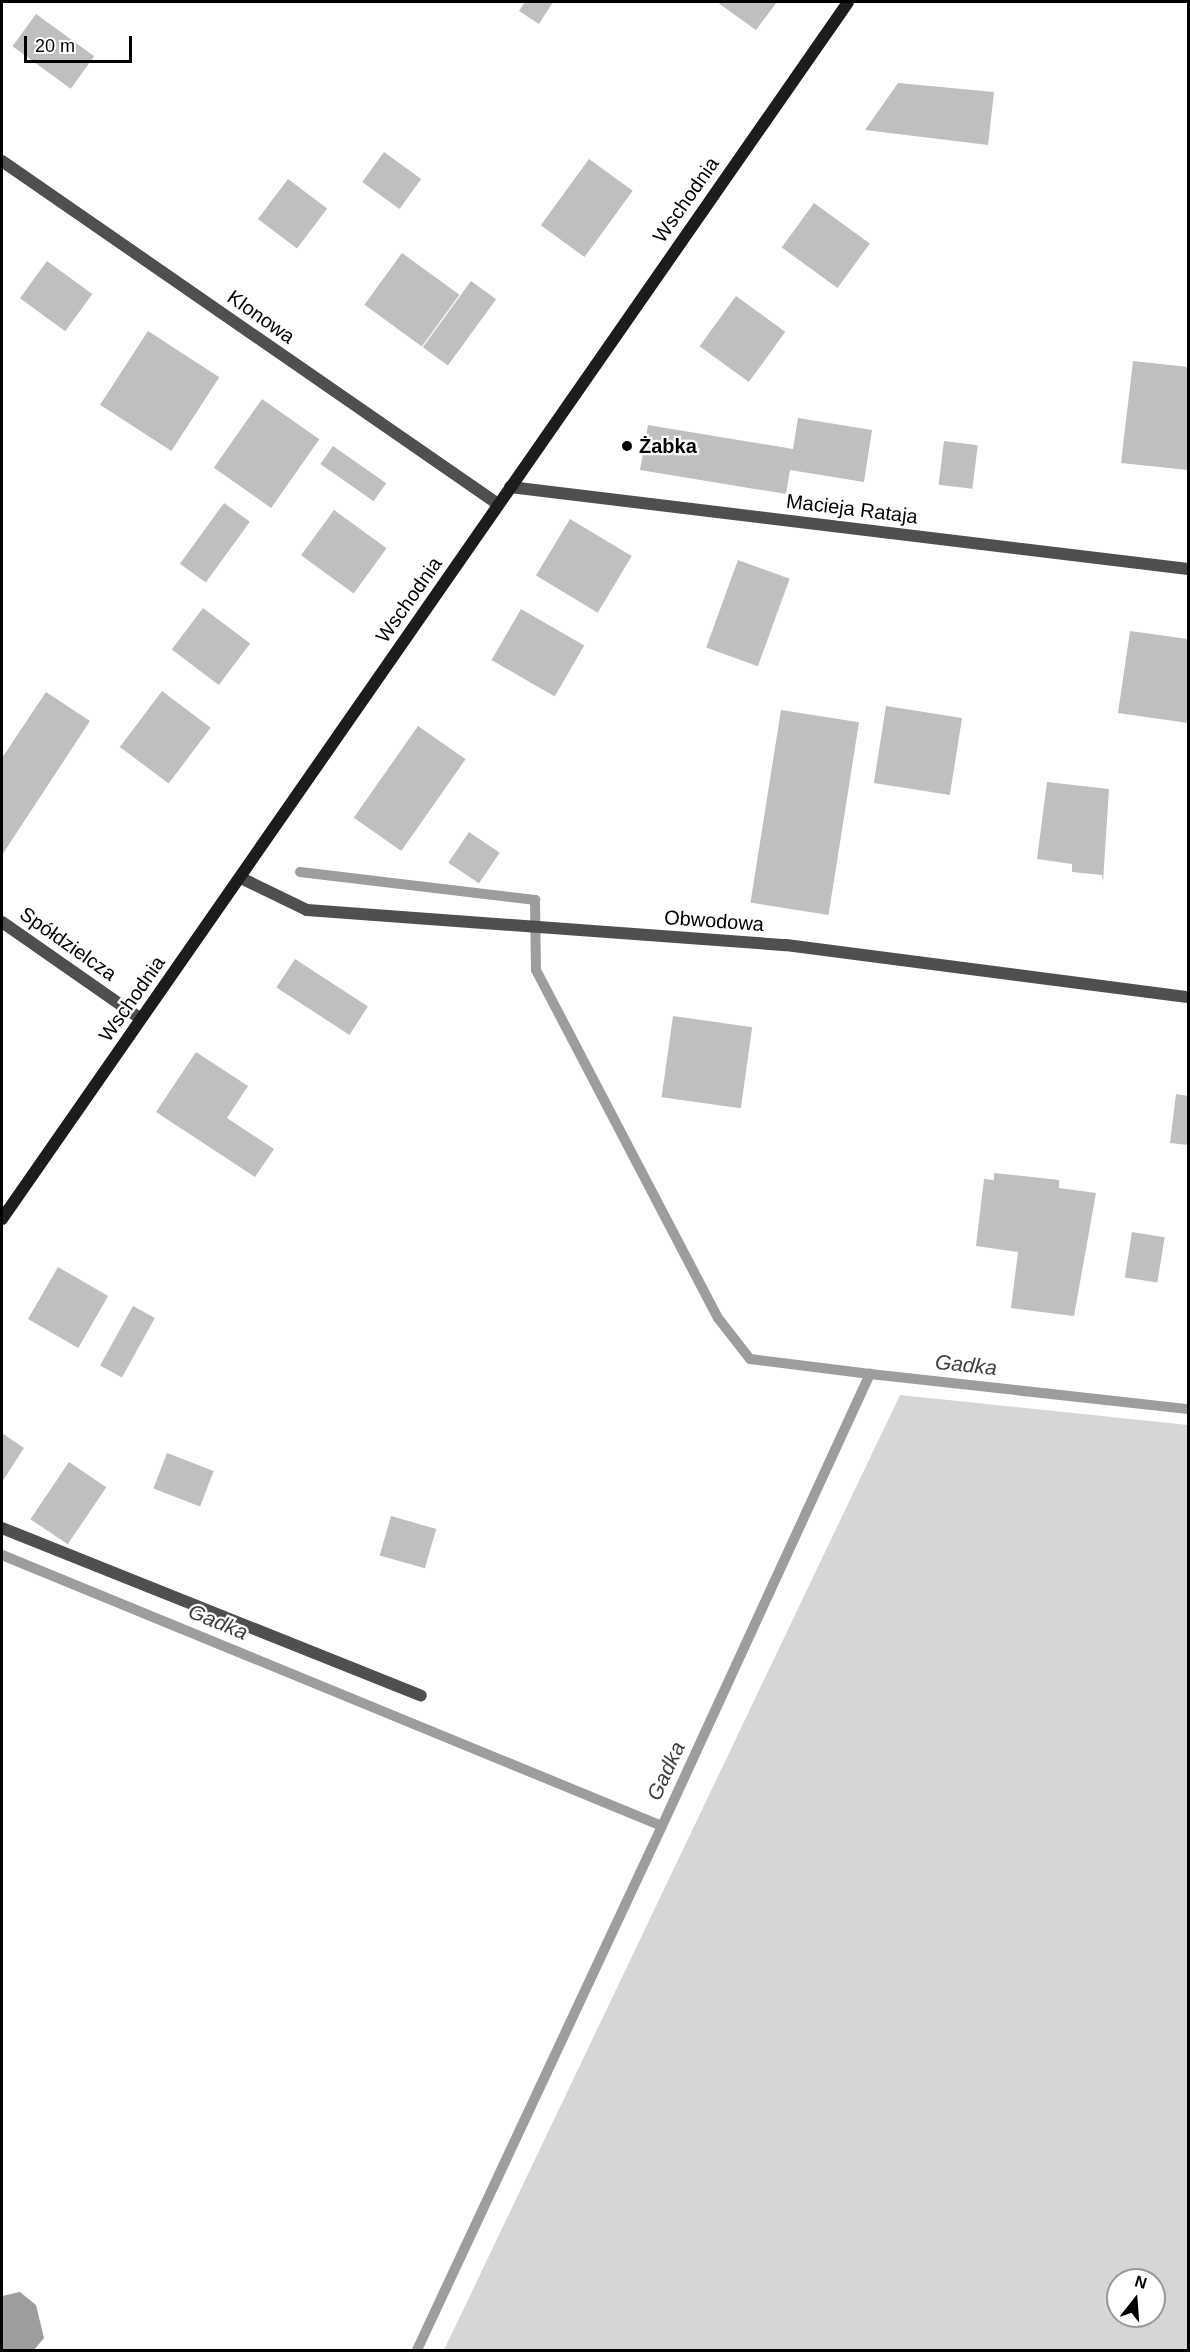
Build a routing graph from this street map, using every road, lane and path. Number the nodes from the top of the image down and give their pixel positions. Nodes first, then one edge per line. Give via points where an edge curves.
1 (848, 2) edge
2 (2, 161) edge
3 (510, 488) junction
4 (498, 504) junction
5 (1188, 569) edge
6 (241, 878) junction
7 (2, 922) edge
8 (1188, 997) edge
9 (141, 1019) junction
10 (2, 1220) edge
11 (2, 1528) edge
12 (421, 1696) dead end

1 - 3 street, Wschodnia
2 - 4 street, Klonowa
3 - 4 street, Wschodnia
3 - 5 street, Macieja Rataja
4 - 6 street, Wschodnia
6 - 8 street, Obwodowa via 307,910 786,945
6 - 9 street, Wschodnia
7 - 9 street, Spółdzielcza
9 - 10 street, Wschodnia
11 - 12 street

